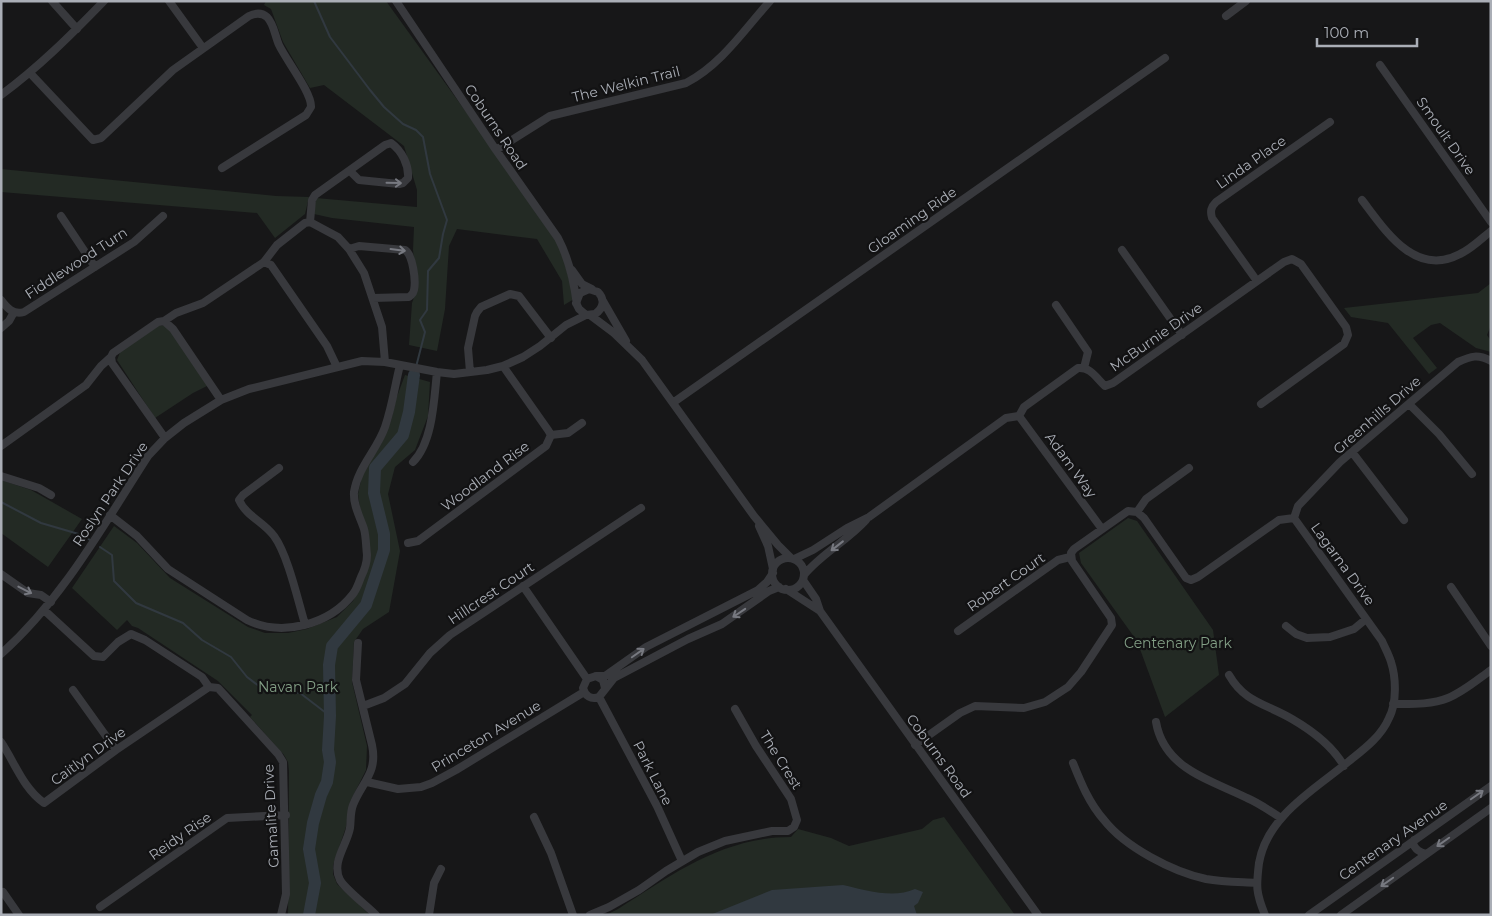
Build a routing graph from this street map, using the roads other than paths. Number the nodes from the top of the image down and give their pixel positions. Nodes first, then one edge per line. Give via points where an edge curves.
1 (52, 1) edge
2 (104, 1) edge
3 (169, 1) edge
4 (770, 1) edge
5 (1246, 1) edge
6 (401, 3) edge
7 (1226, 16) dead end
8 (76, 29) junction
9 (202, 48) junction
10 (1165, 58) dead end
11 (1380, 66) dead end
12 (30, 73) junction
13 (1, 95) edge
14 (1330, 122) dead end
15 (496, 150) junction
16 (222, 168) dead end
17 (350, 170) junction
18 (1362, 200) dead end
19 (61, 216) dead end
20 (163, 216) dead end
21 (310, 222) junction
22 (1491, 222) edge
23 (1491, 231) edge
24 (349, 249) junction
25 (1122, 250) dead end
26 (264, 262) junction
27 (95, 267) junction
28 (570, 268) junction
29 (1257, 281) junction
30 (594, 290) junction
31 (374, 298) junction
32 (602, 299) junction
33 (1, 300) edge
34 (577, 304) junction
35 (1056, 305) dead end
36 (14, 312) junction
37 (588, 315) junction
38 (164, 321) junction
39 (566, 325) junction
40 (1, 328) edge
41 (1182, 334) junction
42 (551, 338) junction
43 (630, 348) junction
44 (111, 357) junction
45 (1491, 361) edge
46 (385, 362) junction
47 (400, 365) junction
48 (503, 366) junction
49 (336, 367) junction
50 (1084, 368) junction
51 (437, 372) junction
52 (470, 372) junction
53 (221, 400) junction
54 (674, 402) junction
55 (1261, 404) dead end
56 (1409, 404) junction
57 (1019, 416) junction
58 (582, 423) dead end
59 (551, 435) junction
60 (165, 438) junction
61 (1, 446) edge
62 (1352, 452) junction
63 (413, 462) dead end
64 (279, 468) dead end
65 (1189, 468) dead end
66 (1472, 474) dead end
67 (1, 476) edge
68 (51, 495) dead end
69 (641, 508) dead end
70 (1137, 512) junction
71 (110, 515) junction
72 (754, 516) junction
73 (869, 517) junction
74 (1294, 518) junction
75 (1404, 520) dead end
76 (1102, 529) junction
77 (408, 544) dead end
78 (1070, 557) junction
79 (793, 558) junction
80 (773, 571) junction
81 (1, 574) edge
82 (804, 578) junction
83 (523, 586) junction
84 (1450, 587) dead end
85 (783, 588) junction
86 (51, 602) junction
87 (44, 610) junction
88 (820, 612) junction
89 (1366, 619) junction
90 (305, 624) junction
91 (1286, 626) dead end
92 (958, 631) dead end
93 (358, 642) dead end
94 (1491, 646) edge
95 (1, 654) edge
96 (1491, 670) edge
97 (1229, 675) dead end
98 (596, 676) junction
99 (587, 679) junction
100 (209, 687) junction
101 (606, 688) junction
102 (73, 690) dead end
103 (584, 692) junction
104 (599, 697) junction
105 (1393, 704) junction
106 (363, 706) junction
107 (735, 709) dead end
108 (1156, 722) dead end
109 (1, 742) edge
110 (915, 745) junction
111 (116, 750) junction
112 (1073, 763) dead end
113 (1344, 766) junction
114 (367, 782) junction
115 (1491, 786) edge
116 (1491, 808) edge
117 (286, 815) junction
118 (534, 817) dead end
119 (1281, 818) junction
120 (1414, 840) junction
121 (1426, 854) junction
122 (682, 861) junction
123 (442, 868) dead end
124 (1256, 883) junction
125 (3, 892) dead end
126 (100, 908) dead end
127 (19, 915) edge
128 (281, 915) edge
129 (376, 915) edge
130 (429, 915) edge
131 (573, 915) edge
132 (590, 915) edge
133 (1038, 915) edge
134 (1265, 915) edge
135 (1309, 915) edge
136 (1341, 915) edge

1 - 8 street
2 - 8 street
3 - 9 street
4 - 15 street, The Welkin Trail via 702,75 686,83 550,116
5 - 7 street
6 - 15 street, Coburns Road
8 - 12 street
9 - 12 street via 173,70 102,138 93,140
9 - 16 street via 249,16 262,14 272,25 312,103 306,115
10 - 54 street, Gloaming Ride
11 - 22 street, Smoult Drive
12 - 13 street
14 - 29 street, Linda Place via 1212,207 1212,218
15 - 28 street, Coburns Road via 558,238
17 -> 17 street via 359,180 399,184 408,175 400,150 391,143
17 - 21 street via 315,195
18 - 23 street via 1392,239 1406,251 1422,258 1436,261 1461,254
19 - 27 street
20 - 27 street, Fiddlewood Turn via 134,242
21 - 24 street via 338,237
21 - 26 street via 277,245
24 - 31 street
24 -> 31 street via 358,246 405,250 412,258 412,294 409,297
25 - 41 street
26 - 38 street via 202,304
26 - 49 street via 271,265 327,346
27 - 36 street, Fiddlewood Turn via 24,312
28 - 30 street, Coburns Road via 582,284
28 - 34 street, Coburns Road
29 - 41 street, McBurnie Drive
29 - 55 street, McBurnie Drive via 1292,259 1300,264 1346,327 1348,335 1344,344
30 - 32 street
30 - 34 street via 580,293
31 - 46 street via 382,327
32 - 37 street via 601,308
32 - 43 street
33 - 36 street, Fiddlewood Turn
34 - 37 street via 578,309
34 - 39 street, Roslyn Park Drive
35 - 50 street via 1088,352
36 - 40 street
37 - 39 street, Roslyn Park Drive
37 - 43 street
38 - 44 street via 158,322
38 - 53 street via 173,329
39 - 42 street, Roslyn Park Drive
41 - 50 street, McBurnie Drive via 1105,386 1093,372
42 - 48 street, Roslyn Park Drive
42 - 52 street via 519,296 510,294 481,308 474,316 468,348
43 - 54 street
44 - 60 street
44 - 61 street via 86,385
45 - 56 street, Greenhills Drive via 1481,355 1469,356
46 - 47 street, Roslyn Park Drive
46 - 49 street, Roslyn Park Drive via 362,361
47 - 51 street, Roslyn Park Drive
47 - 90 street via 384,429 361,469 354,493 355,507 364,530 367,557 363,574 355,593 341,607
48 - 52 street, Roslyn Park Drive
48 - 59 street
49 - 53 street, Roslyn Park Drive via 249,389
50 - 57 street via 1078,368 1024,408
51 - 52 street, Roslyn Park Drive
51 - 63 street via 430,426 421,451
53 - 60 street, Roslyn Park Drive
54 - 72 street
56 - 62 street, Greenhills Drive
56 - 66 street
57 - 73 street via 1006,418
57 - 76 street, Adam Way
58 - 59 street via 568,433
59 - 77 street, Woodland Rise via 546,446 418,541
60 - 71 street, Roslyn Park Drive via 148,456
62 - 74 street, Greenhills Drive via 1298,506
62 - 75 street
64 - 90 street via 239,500 242,507 273,534 281,547
65 - 70 street via 1146,498
67 - 68 street
69 - 83 street, Hillcrest Court
70 - 74 street, Lagarna Drive via 1186,578 1191,580 1279,520
70 - 76 street via 1128,511
71 - 86 street, Roslyn Park Drive
71 - 90 street via 137,536 168,569 247,620 270,628 294,628
72 - 79 street
72 - 80 street via 766,540
73 - 79 street
73 -> 82 street via 812,566
74 - 89 street, Lagarna Drive
76 - 78 street via 1074,549
78 - 92 street, Robert Court via 1058,560
78 - 110 street via 1111,618 1112,625 1081,672 1068,687 1045,702 1024,708 975,706
79 - 80 street via 778,561
79 - 82 street via 802,565
80 - 85 street via 774,581
98 -> 80 street via 604,676 646,647 758,590
81 -> 86 street via 28,593 41,594
82 - 85 street via 796,588
82 - 88 street, Coburns Road
83 - 99 street
83 - 106 street, Hillcrest Court via 450,635 395,692
84 - 94 street
85 - 88 street, Coburns Road
85 -> 101 street via 769,591 722,624 614,678
86 - 87 street, Roslyn Park Drive
87 - 95 street, Roslyn Park Drive
87 - 100 street, Gamalite Drive via 98,657 103,657 131,634 202,677
88 - 110 street, Coburns Road
89 - 91 street via 1354,629 1330,637 1307,638
89 - 105 street, Lagarna Drive via 1391,661
93 - 106 street via 356,680
96 - 105 street via 1447,698 1419,704
97 - 113 street via 1236,688 1253,700 1291,718 1314,734
98 - 99 street
98 - 101 street via 603,680
99 - 103 street
100 - 111 street, Caitlyn Drive
100 - 117 street, Gamalite Drive via 218,688 283,762
101 - 104 street
102 - 111 street
103 - 104 street via 590,698
103 - 114 street, Princeton Avenue via 456,770 421,787 398,789
104 - 122 street, Park Lane via 657,806
105 - 113 street, Lagarna Drive via 1390,718 1378,735
106 - 114 street via 374,754
107 - 122 street, The Crest via 791,799 797,820 788,831 772,831 726,841
108 - 119 street via 1158,736 1167,750 1186,768
109 - 111 street, Caitlyn Drive via 34,796 44,803
110 - 133 street, Coburns Road
112 - 124 street via 1085,793 1104,821 1158,862 1206,879
113 - 119 street, Lagarna Drive
114 - 129 street via 352,808 350,829 337,870 341,880
120 -> 115 street, Centenary Avenue
116 -> 121 street
117 - 126 street, Reidy Rise via 227,818
117 - 128 street, Gamalite Drive via 286,894
118 - 131 street via 552,853
119 - 124 street, Lagarna Drive via 1261,854
120 - 121 street via 1414,847
120 - 135 street, Centenary Avenue
121 -> 136 street
122 - 132 street via 639,890
123 - 130 street via 434,883
124 - 134 street, Lagarna Drive
125 - 127 street

